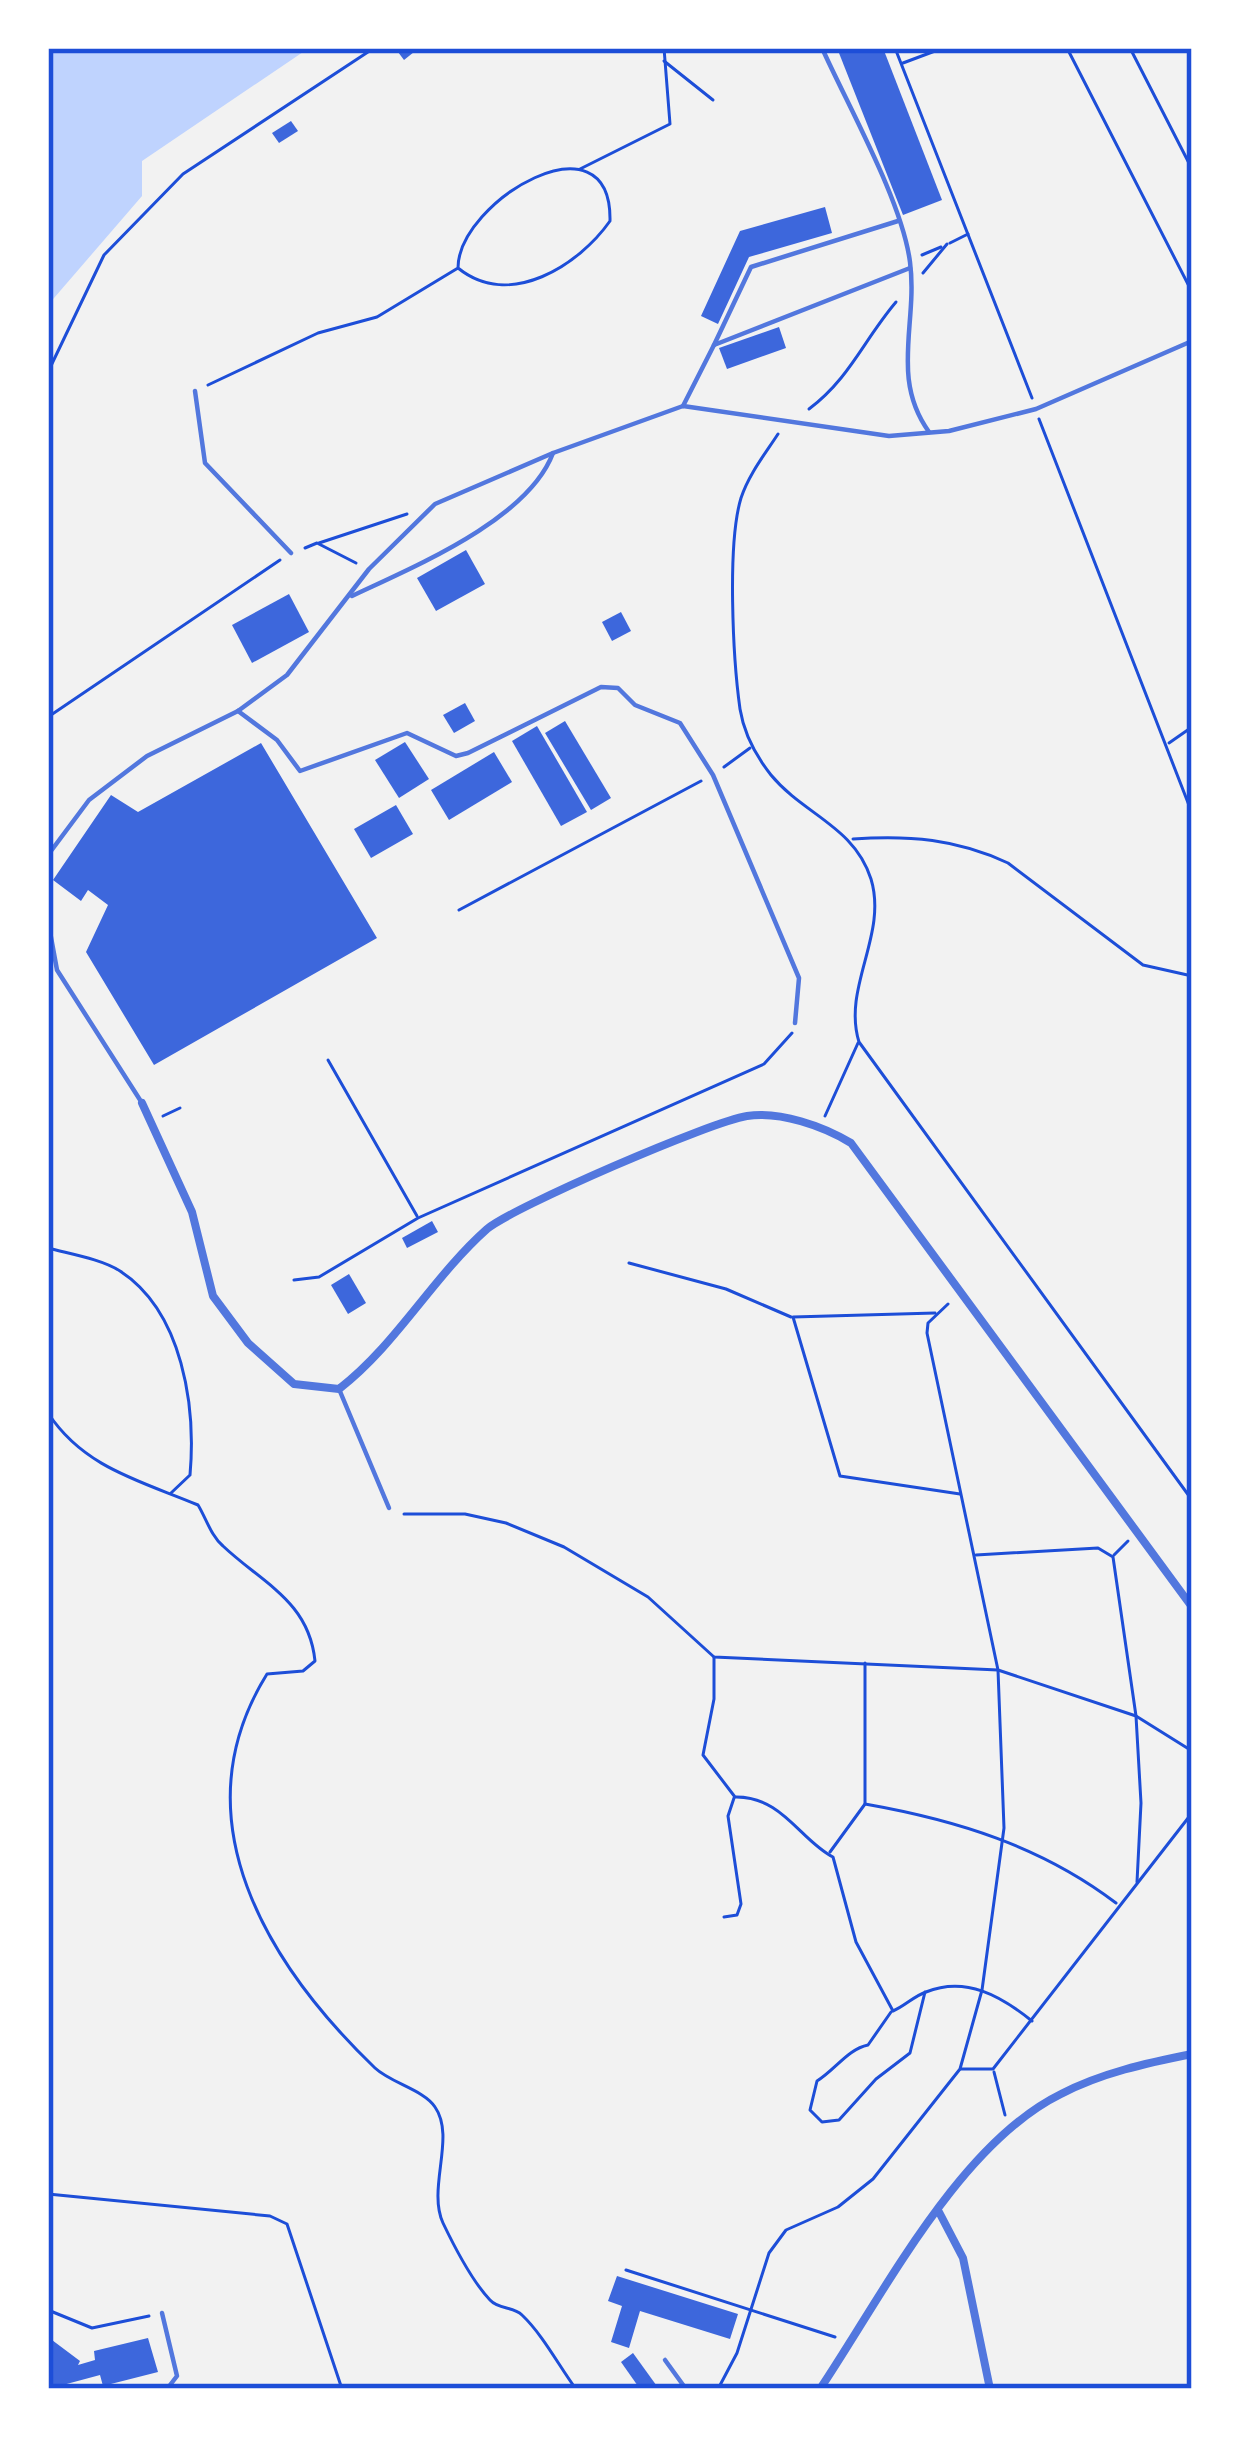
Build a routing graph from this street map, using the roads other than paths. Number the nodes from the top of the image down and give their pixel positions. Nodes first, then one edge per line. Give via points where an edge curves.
1 (823, 48) edge
2 (899, 221) junction
3 (910, 264) junction
4 (1192, 340) edge
5 (714, 345) junction
6 (195, 391) road end
7 (683, 406) junction
8 (929, 432) junction
9 (553, 453) junction
10 (291, 553) road end
11 (346, 599) junction
12 (238, 711) junction
13 (48, 855) edge
14 (48, 921) edge
15 (795, 1023) road end
16 (142, 1103) joint
17 (340, 1389) junction
18 (389, 1508) road end
19 (1192, 1606) edge
20 (1192, 2054) edge
21 (939, 2212) junction
22 (162, 2312) road end
23 (665, 2360) dead end
24 (167, 2389) edge
25 (686, 2389) edge
26 (820, 2389) edge
27 (990, 2389) edge

1 - 2 lane
2 - 3 lane
2 - 5 lane via 751,267
3 - 5 lane
3 - 8 lane via 906,381 912,409
4 - 8 lane via 1036,409
5 - 7 lane
6 - 10 lane via 205,463
7 - 8 lane via 890,436
7 - 9 lane
9 - 11 lane via 494,521
9 - 11 lane via 435,504
11 - 12 lane via 287,675
12 - 13 lane via 147,756 89,800
12 - 15 lane via 277,740 300,771 407,733 456,756 468,753 601,687 618,688 635,705 680,723 713,775 799,977
14 - 16 lane via 57,970
16 - 17 street via 191,1212 213,1296 248,1343 294,1384
17 - 18 lane
17 - 19 street via 388,1343 438,1274 494,1223 747,1115 822,1126 851,1143
20 - 21 street via 1059,2094 965,2171
21 - 26 street
21 - 27 street via 963,2258
22 - 24 lane via 177,2376
23 - 25 lane

